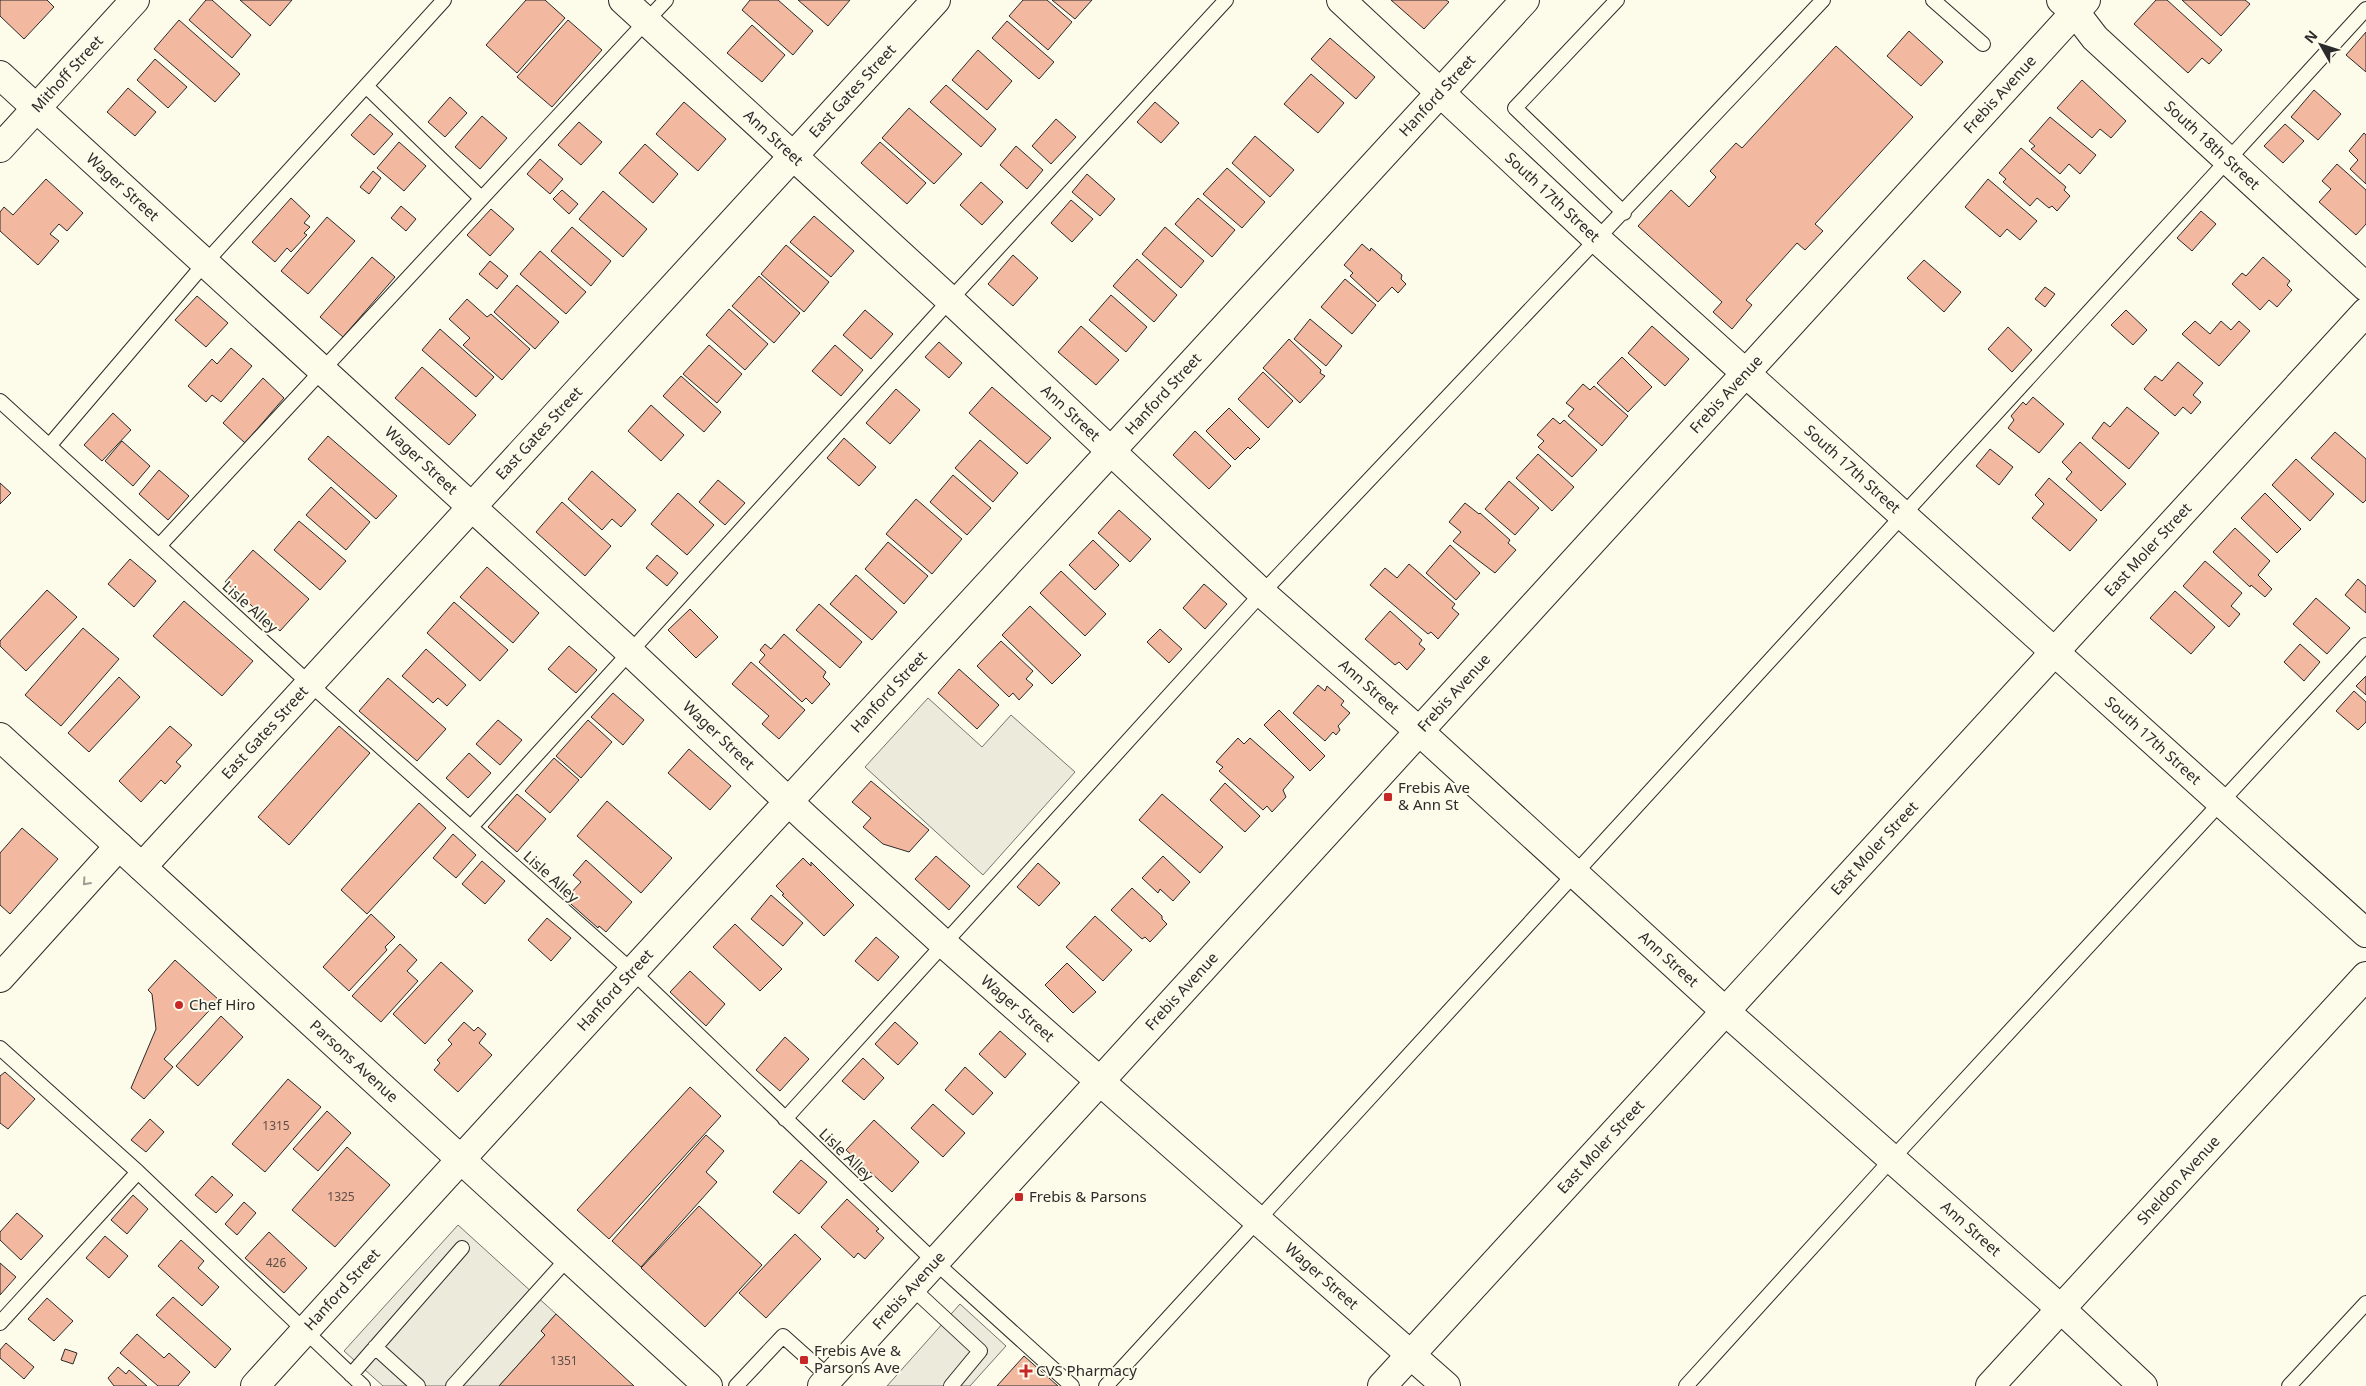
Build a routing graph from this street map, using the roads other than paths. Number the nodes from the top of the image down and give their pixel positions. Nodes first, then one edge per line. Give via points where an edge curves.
1 (135, 0) edge
2 (444, 0) edge
3 (623, 0) edge
4 (666, 0) edge
5 (936, 0) edge
6 (1226, 0) edge
7 (1341, 0) edge
8 (1525, 0) edge
9 (1617, 0) edge
10 (1823, 0) edge
11 (1932, 0) edge
12 (2074, 4) edge
13 (2366, 9) edge
14 (647, 22) junction
15 (1983, 44) dead end
16 (0, 76) edge
17 (366, 86) junction
18 (1441, 92) junction
19 (36, 108) junction
20 (0, 148) edge
21 (794, 156) junction
22 (2228, 162) junction
23 (481, 198) junction
24 (1624, 213) junction
25 (1598, 240) junction
26 (205, 263) junction
27 (2366, 286) edge
28 (950, 300) junction
29 (2366, 312) edge
30 (322, 370) junction
31 (1746, 374) junction
32 (0, 401) edge
33 (49, 446) junction
34 (1111, 452) junction
35 (472, 507) junction
36 (1903, 516) junction
37 (159, 546) junction
38 (1262, 593) junction
39 (2366, 645) edge
40 (630, 652) junction
41 (2055, 652) junction
42 (310, 684) junction
43 (1419, 731) junction
44 (0, 737) edge
45 (2222, 802) junction
46 (790, 803) junction
47 (471, 827) junction
48 (119, 846) junction
49 (142, 867) junction
50 (1574, 874) junction
51 (2366, 933) edge
52 (943, 943) junction
53 (632, 971) junction
54 (2366, 976) edge
55 (0, 978) edge
56 (1725, 1011) junction
57 (0, 1048) edge
58 (1100, 1080) junction
59 (786, 1119) junction
60 (459, 1159) junction
61 (1891, 1160) junction
62 (138, 1172) junction
63 (1258, 1219) junction
64 (462, 1248) dead end
65 (568, 1258) junction
66 (935, 1262) junction
67 (911, 1287) junction
68 (2366, 1303) edge
69 (2061, 1310) junction
70 (0, 1323) edge
71 (304, 1332) junction
72 (375, 1347) junction
73 (1411, 1354) junction
74 (351, 1375) junction
75 (826, 1382) edge
76 (255, 1386) edge
77 (363, 1386) edge
78 (418, 1386) edge
79 (453, 1386) edge
80 (708, 1386) edge
81 (736, 1386) edge
82 (951, 1386) edge
83 (1072, 1386) edge
84 (1106, 1386) edge
85 (1382, 1386) edge
86 (1446, 1386) edge
87 (1686, 1386) edge
88 (1990, 1386) edge
89 (2142, 1386) edge
90 (2289, 1386) edge

1 - 19 street, Mithoff Street
2 - 17 lane
3 - 14 street, Ann Street
4 - 14 lane
5 - 21 street, East Gates Street
6 - 28 lane
7 - 18 street, South 17th Street
8 - 18 street, Hanford Street
9 - 24 lane via 1516,108
10 - 24 lane
11 - 15 lane
12 - 22 street, South 18th Street via 2095,38
12 - 31 street, Frebis Avenue
13 - 22 lane
14 - 21 street, Ann Street
14 - 23 lane
16 - 19 street, Wager Street
17 - 23 lane
17 - 26 lane
18 - 25 street, South 17th Street
18 - 34 street, Hanford Street
19 - 20 street, Mithoff Street
19 - 26 street, Wager Street
21 - 28 street, Ann Street
21 - 35 street, East Gates Street
22 - 27 street, South 18th Street
22 - 36 lane
23 - 30 lane
24 - 25 lane
25 - 31 street, South 17th Street
25 - 38 lane
26 - 30 street, Wager Street
26 - 33 lane
28 - 34 street, Ann Street
28 - 40 lane
29 - 41 street, East Moler Street
30 - 35 street, Wager Street
30 - 37 lane
31 - 36 street, South 17th Street
31 - 43 street, Frebis Avenue
32 - 33 lane, Lisle Alley
33 - 37 lane, Lisle Alley
34 - 38 street, Ann Street
34 - 46 street, Hanford Street
35 - 40 street, Wager Street
35 - 42 street, East Gates Street
36 - 41 street, South 17th Street
36 - 50 lane
37 - 42 lane, Lisle Alley
38 - 43 street, Ann Street
38 - 52 lane
39 - 45 lane
40 - 46 street, Wager Street
40 - 47 lane
41 - 45 street, South 17th Street
41 - 56 street, East Moler Street
42 - 47 lane, Lisle Alley
42 - 49 street, East Gates Street
43 - 50 street, Ann Street
43 - 58 street, Frebis Avenue
44 - 48 street, Parsons Avenue
45 - 51 street, South 17th Street
45 - 61 lane
46 - 52 street, Wager Street
46 - 53 street, Hanford Street
47 - 53 lane, Lisle Alley
48 - 49 street, Parsons Avenue
48 -> 55 street
49 - 60 street, Parsons Avenue
50 - 56 street, Ann Street
50 - 63 lane
52 - 58 street, Wager Street
52 - 59 lane
53 - 59 lane, Lisle Alley
53 - 60 street, Hanford Street
54 - 69 street, Sheldon Avenue
56 - 61 street, Ann Street
56 - 73 street, East Moler Street
57 - 62 lane
58 - 63 street, Wager Street
58 - 66 street, Frebis Avenue
59 - 66 lane, Lisle Alley
60 - 65 street, Parsons Avenue
60 - 71 street, Hanford Street
61 - 69 street, Ann Street
61 - 87 lane
62 - 70 lane
62 - 71 lane
63 - 73 street, Wager Street
63 - 84 lane
64 - 72 lane
65 - 79 lane
65 - 80 street, Parsons Avenue
66 - 67 street, Frebis Avenue
66 - 83 lane, Lisle Alley
67 - 75 street, Frebis Avenue
67 - 82 lane via 980,1351
68 - 90 lane
69 - 88 street, Sheldon Avenue
69 - 89 street, Ann Street
71 - 74 lane
71 - 76 street, Hanford Street
72 - 74 lane
72 - 78 lane
73 - 85 street, East Moler Street
73 - 86 street, Wager Street
74 - 77 lane
75 - 81 lane via 783,1336

